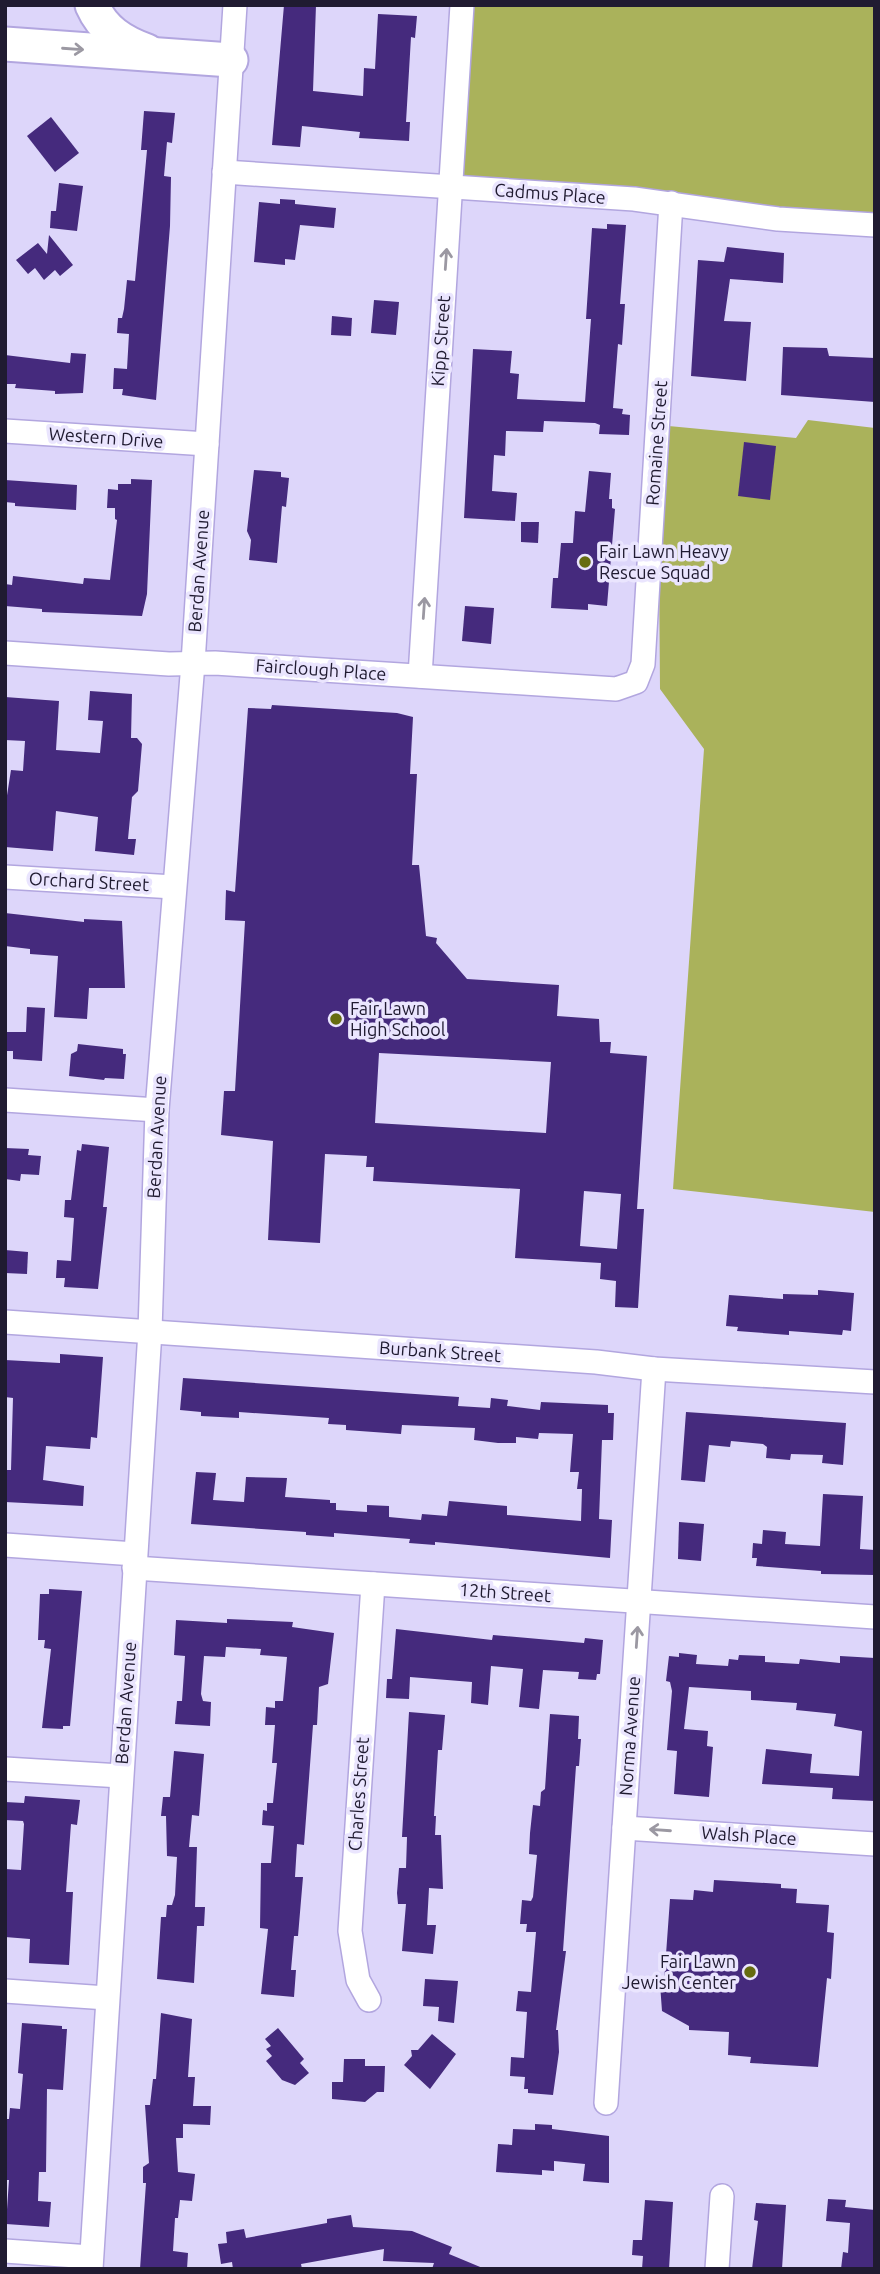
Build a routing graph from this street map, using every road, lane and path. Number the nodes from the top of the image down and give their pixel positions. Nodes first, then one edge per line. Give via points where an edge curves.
1 (92, 5) edge
2 (235, 5) edge
3 (462, 5) edge
4 (5, 44) edge
5 (173, 56) junction
6 (231, 60) junction
7 (224, 172) junction
8 (452, 188) junction
9 (671, 203) junction
10 (875, 225) edge
11 (5, 431) edge
12 (207, 444) junction
13 (5, 653) edge
14 (193, 663) junction
15 (420, 676) junction
16 (636, 682) joint
17 (5, 877) edge
18 (174, 887) junction
19 (5, 1100) edge
20 (157, 1110) junction
21 (5, 1322) edge
22 (150, 1331) junction
23 (654, 1369) junction
24 (875, 1382) edge
25 (5, 1545) edge
26 (135, 1561) junction
27 (373, 1584) junction
28 (639, 1602) junction
29 (875, 1617) edge
30 (5, 1769) edge
31 (121, 1776) junction
32 (624, 1828) junction
33 (875, 1844) edge
34 (5, 1991) edge
35 (107, 1998) junction
36 (369, 2000) dead end
37 (606, 2103) dead end
38 (722, 2196) dead end
39 (5, 2251) edge
40 (91, 2263) edge
41 (717, 2269) edge

1 - 5 highway via 116,36 153,53
2 - 6 street, Berdan Avenue
3 - 8 street, Kipp Street
4 -> 5 highway
5 - 6 highway
6 - 7 street, Berdan Avenue
7 - 8 street, Cadmus Place
7 - 12 street, Berdan Avenue
8 - 9 street, Cadmus Place
15 -> 8 street, Kipp Street
9 - 10 street, Cadmus Place via 778,219
9 - 16 street, Romaine Street via 643,664
11 - 12 street, Western Drive
12 - 14 street, Berdan Avenue
13 - 14 street, Fairclough Place
14 - 15 street, Fairclough Place
14 - 18 street, Berdan Avenue
15 - 16 street, Fairclough Place via 616,689
17 - 18 street, Orchard Street
18 - 20 street, Berdan Avenue
19 - 20 street
20 - 22 street, Berdan Avenue
21 - 22 street, Burbank Street
22 - 23 street, Burbank Street
22 - 26 street, Berdan Avenue
23 - 24 street, Burbank Street
23 - 28 street, Norma Avenue
25 - 26 street, 12th Street
26 - 27 street, 12th Street
26 - 31 street, Berdan Avenue
27 - 28 street, 12th Street
27 - 36 street, Charles Street via 350,1931 355,1968
28 - 29 street, 12th Street
32 -> 28 street, Norma Avenue
30 - 31 street
31 - 35 street, Berdan Avenue
33 -> 32 street, Walsh Place
32 - 37 street, Norma Avenue
34 - 35 street
35 - 40 street, Berdan Avenue
38 - 41 street
39 - 40 street

